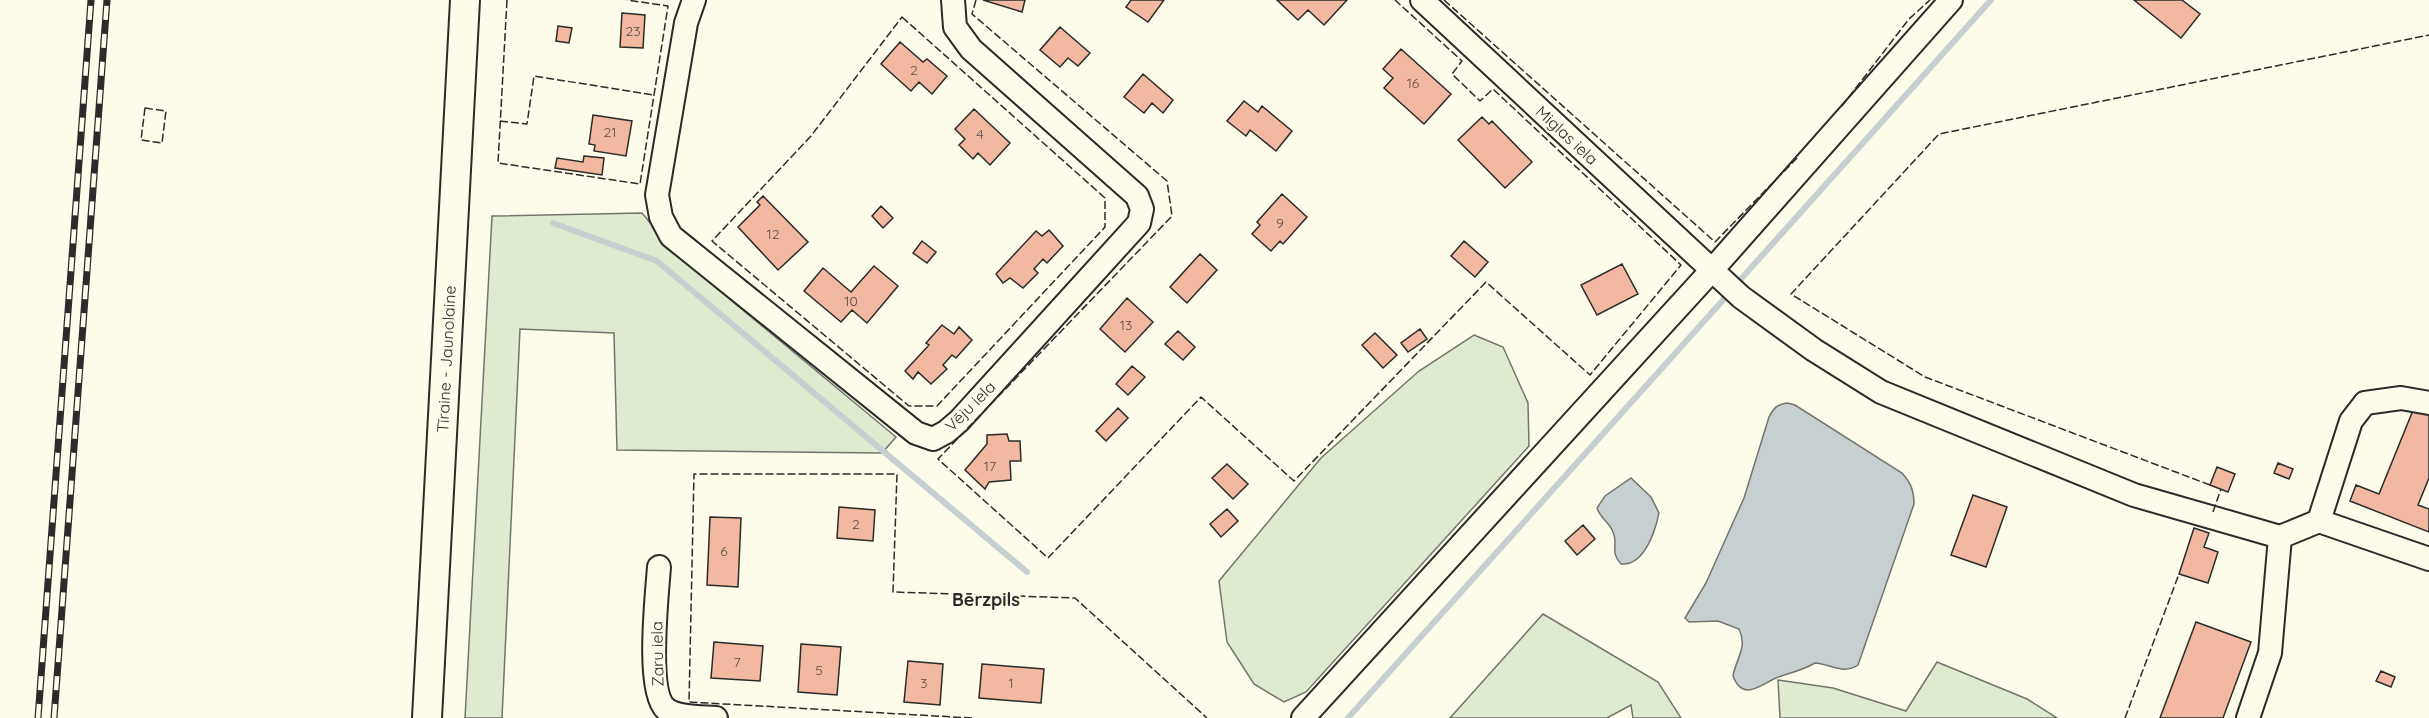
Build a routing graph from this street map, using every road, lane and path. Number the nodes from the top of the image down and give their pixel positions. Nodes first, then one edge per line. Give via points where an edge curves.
1 (465, 0) edge
2 (694, 0) edge
3 (953, 0) edge
4 (1422, 0) edge
5 (1951, 0) edge
6 (1712, 270) junction
7 (2429, 403) edge
8 (2319, 521) junction
9 (2280, 537) junction
10 (2429, 559) edge
11 (659, 567) dead end
12 (705, 717) edge
13 (427, 718) edge
14 (1303, 718) edge
15 (2248, 718) edge

1 - 13 main road, Tīraine - Jaunolaine
2 - 3 street, Vēju iela via 686,23 657,195 661,217 671,236 916,433 933,439 946,432 983,395 1139,223 1142,209 1137,196 971,49 955,27
4 - 6 street, Miglas iela
5 - 6 street
6 - 9 street, Miglas iela via 1740,297 1881,392 2134,495
6 - 14 street
7 - 8 street via 2401,398 2365,404 2351,421
8 - 9 street
8 - 10 street
9 - 15 street via 2270,653
11 - 12 street, Zaru iela via 654,649 656,691 665,709 679,715

